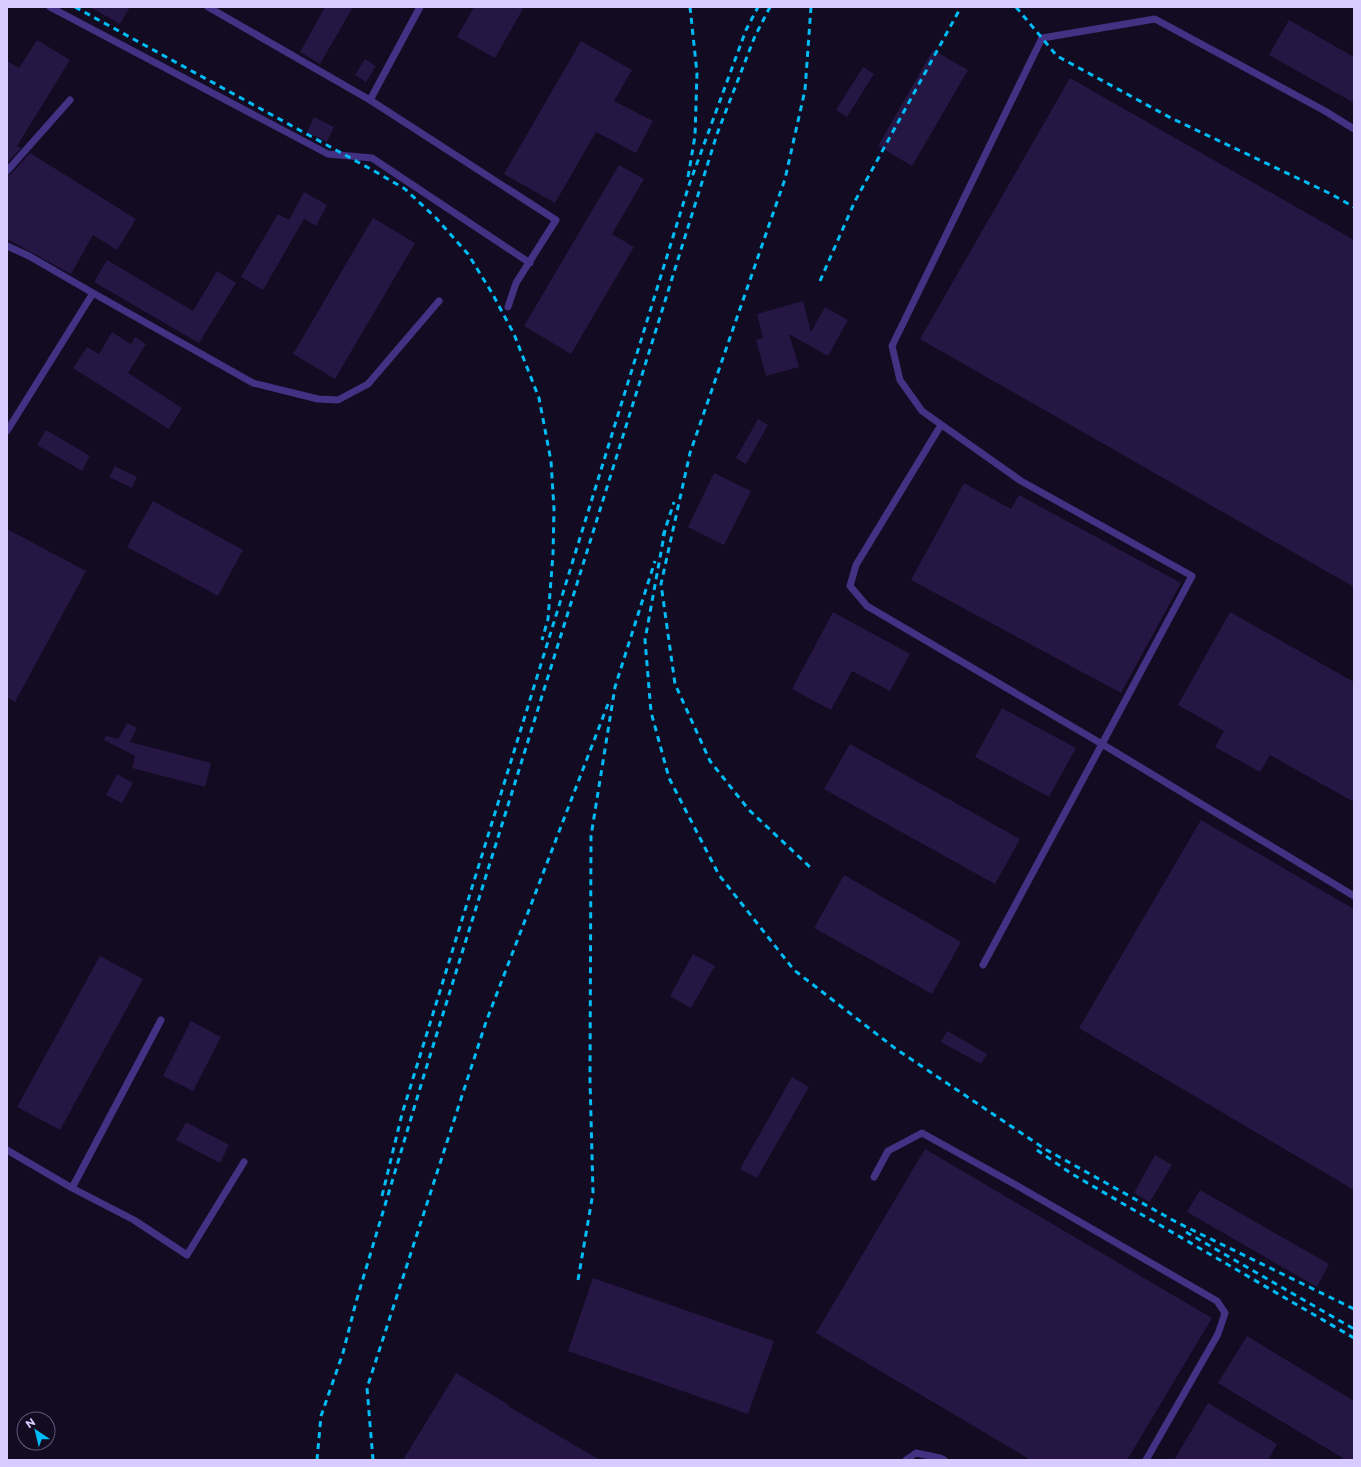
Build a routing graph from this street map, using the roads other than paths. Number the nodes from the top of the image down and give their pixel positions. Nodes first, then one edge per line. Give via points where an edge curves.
1 (50, 7) edge
2 (208, 7) edge
3 (420, 7) edge
4 (70, 100) dead end
5 (370, 100) junction
6 (1354, 129) edge
7 (7, 171) edge
8 (7, 246) edge
9 (530, 264) junction
10 (93, 293) junction
11 (439, 300) dead end
12 (508, 308) dead end
13 (941, 425) junction
14 (7, 431) edge
15 (1102, 744) junction
16 (1354, 896) edge
17 (983, 965) dead end
18 (161, 1020) dead end
19 (7, 1150) edge
20 (244, 1162) dead end
21 (874, 1177) dead end
22 (72, 1188) junction
23 (906, 1460) edge
24 (944, 1460) edge
25 (1146, 1460) edge

1 - 9 lane via 328,154 372,158
2 - 5 lane
3 - 5 lane
4 - 7 lane
5 - 9 lane via 556,220
6 - 13 lane via 1155,19 1042,38 892,346 900,380 922,411
8 - 10 lane
9 - 12 lane via 516,283
10 - 11 lane via 253,383 318,400 338,400 368,384
10 - 14 lane
13 - 15 lane via 1021,481 1192,576
13 - 15 lane via 856,565 850,586 867,606
15 - 16 lane
15 - 17 lane
18 - 22 lane
19 - 22 lane
20 - 22 lane via 187,1256 134,1220
21 - 25 lane via 888,1151 922,1133 1217,1301 1225,1313 1218,1334
23 - 24 lane via 916,1453

